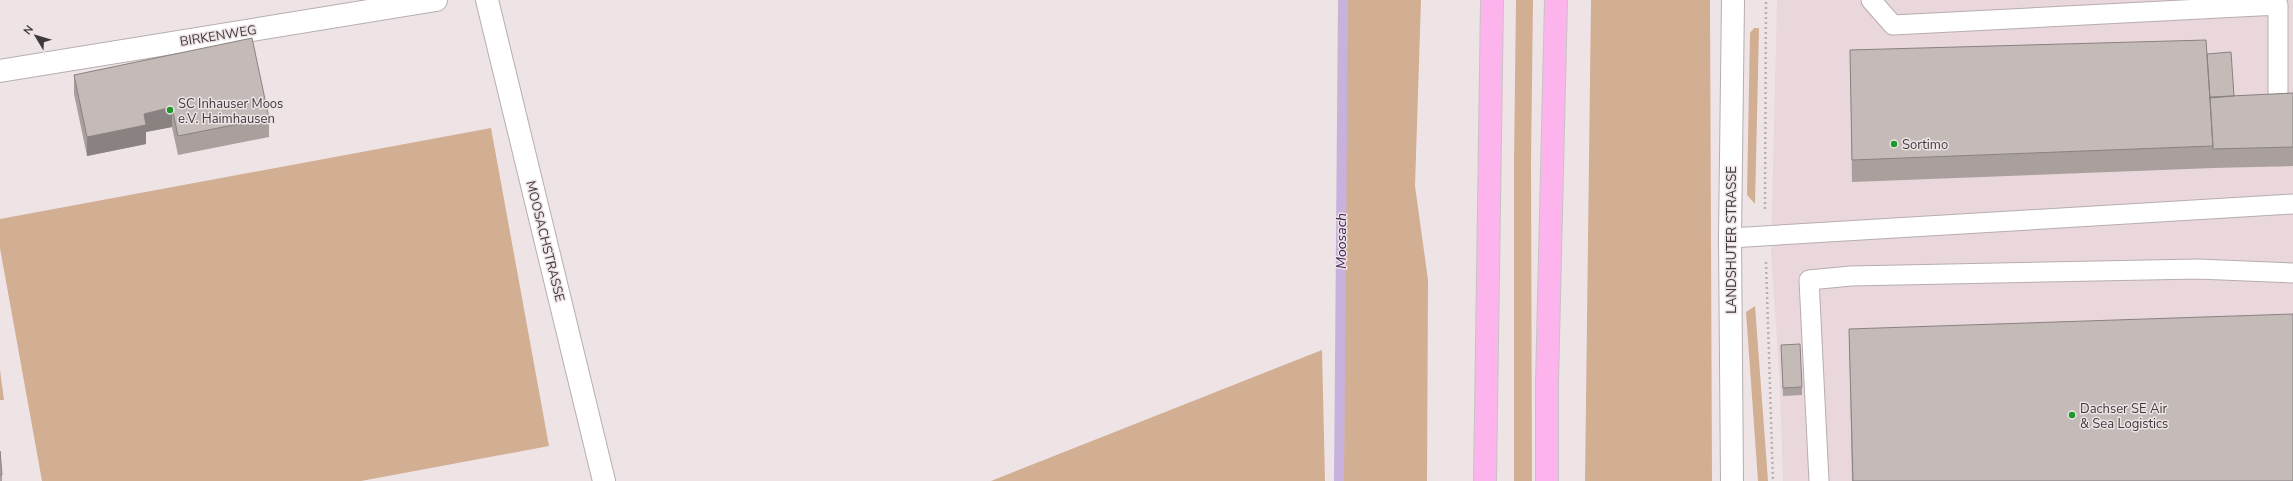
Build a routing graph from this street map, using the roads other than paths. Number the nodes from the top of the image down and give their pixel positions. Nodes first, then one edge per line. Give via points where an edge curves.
1 (436, 0) edge
2 (487, 0) edge
3 (1492, 0) edge
4 (1556, 0) edge
5 (1733, 0) edge
6 (1871, 0) edge
7 (0, 71) edge
8 (2278, 92) edge
9 (2293, 204) edge
10 (1730, 238) junction
11 (2293, 273) edge
12 (604, 481) edge
13 (1485, 481) edge
14 (1547, 481) edge
15 (1732, 481) edge
16 (1819, 481) edge

1 - 7 street, BIRKENWEG
2 - 12 street, MOOSACHSTRASSE
3 - 13 highway
4 - 14 highway
5 - 10 street, LANDSHUTER STRASSE
6 - 8 lane via 1893,25 2278,5
9 - 10 lane
10 - 15 street, LANDSHUTER STRASSE
11 - 16 lane via 2190,269 1851,276 1809,280

